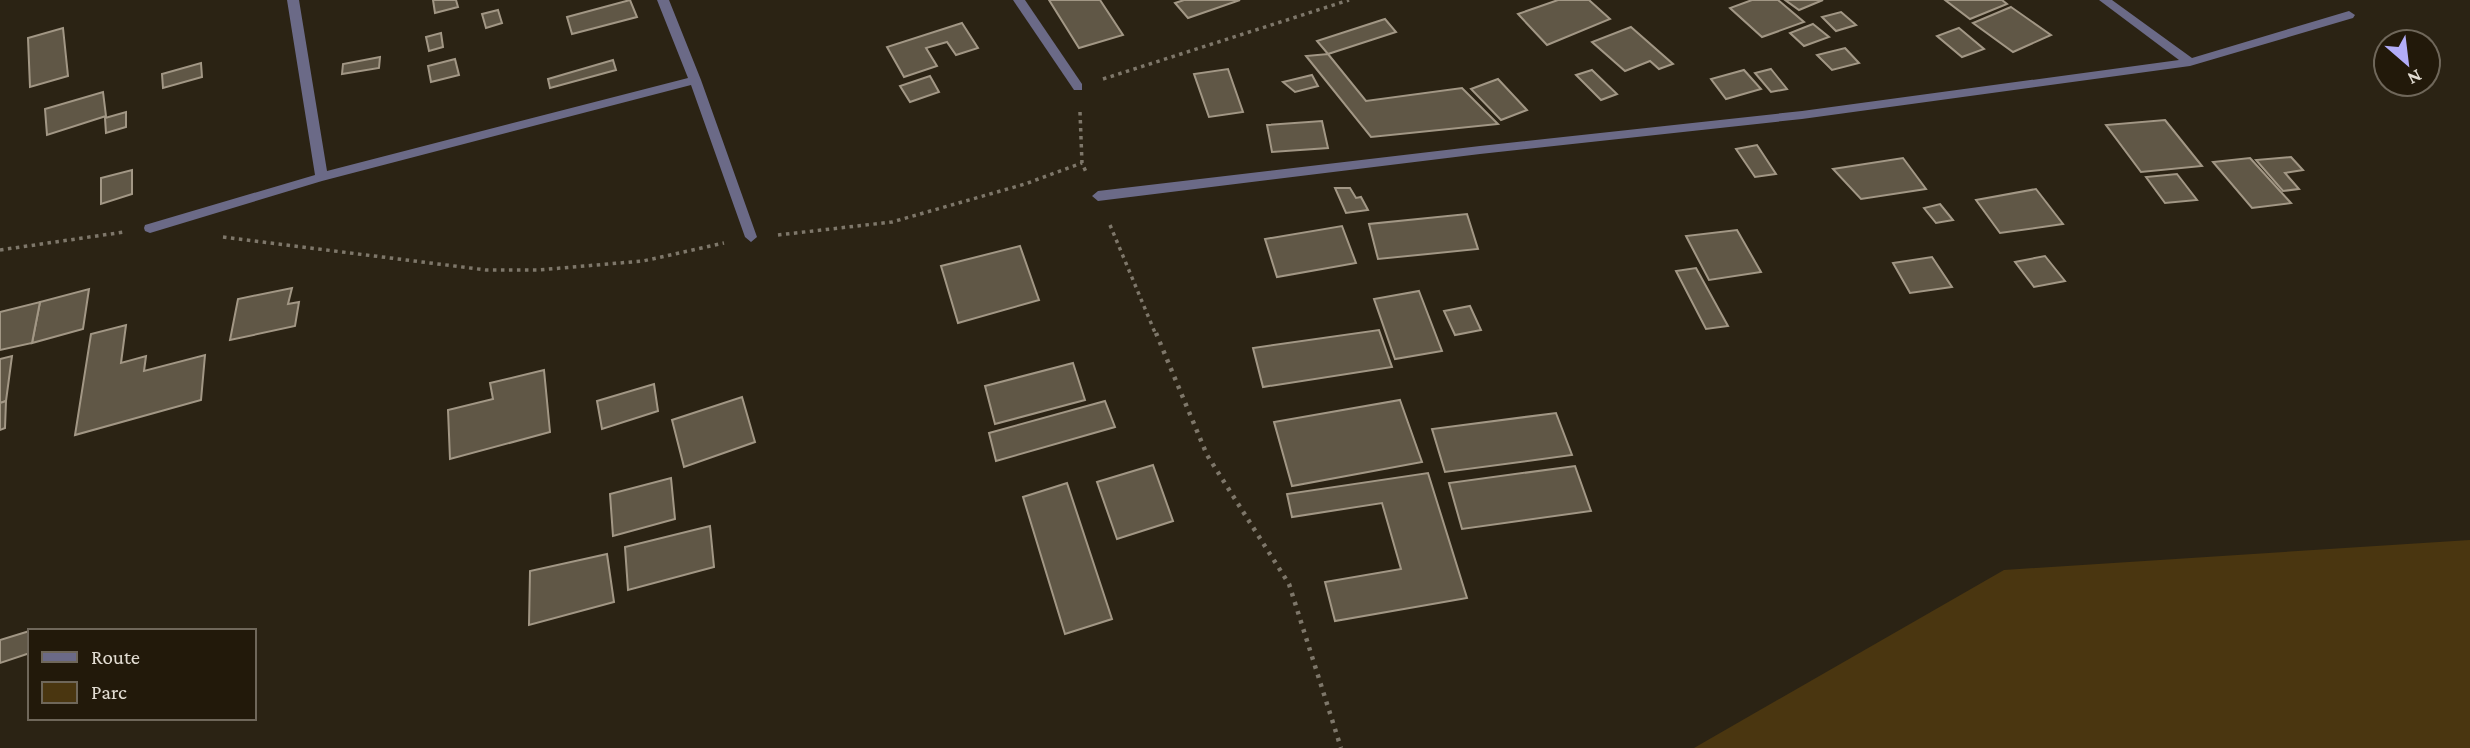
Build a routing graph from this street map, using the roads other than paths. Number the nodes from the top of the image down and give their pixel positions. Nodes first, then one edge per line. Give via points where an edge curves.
1 (293, 0) edge
2 (663, 0) edge
3 (1019, 0) edge
4 (2105, 0) edge
5 (2349, 15) dead end
6 (2190, 62) junction
7 (695, 80) junction
8 (1078, 87) road end
9 (322, 177) junction
10 (1098, 196) road end
11 (150, 228) road end
12 (751, 237) road end

1 - 9 street
2 - 7 street
3 - 8 street
4 - 6 street
5 - 6 street
6 - 10 street via 1802,115
7 - 9 street
7 - 12 street
9 - 11 street

